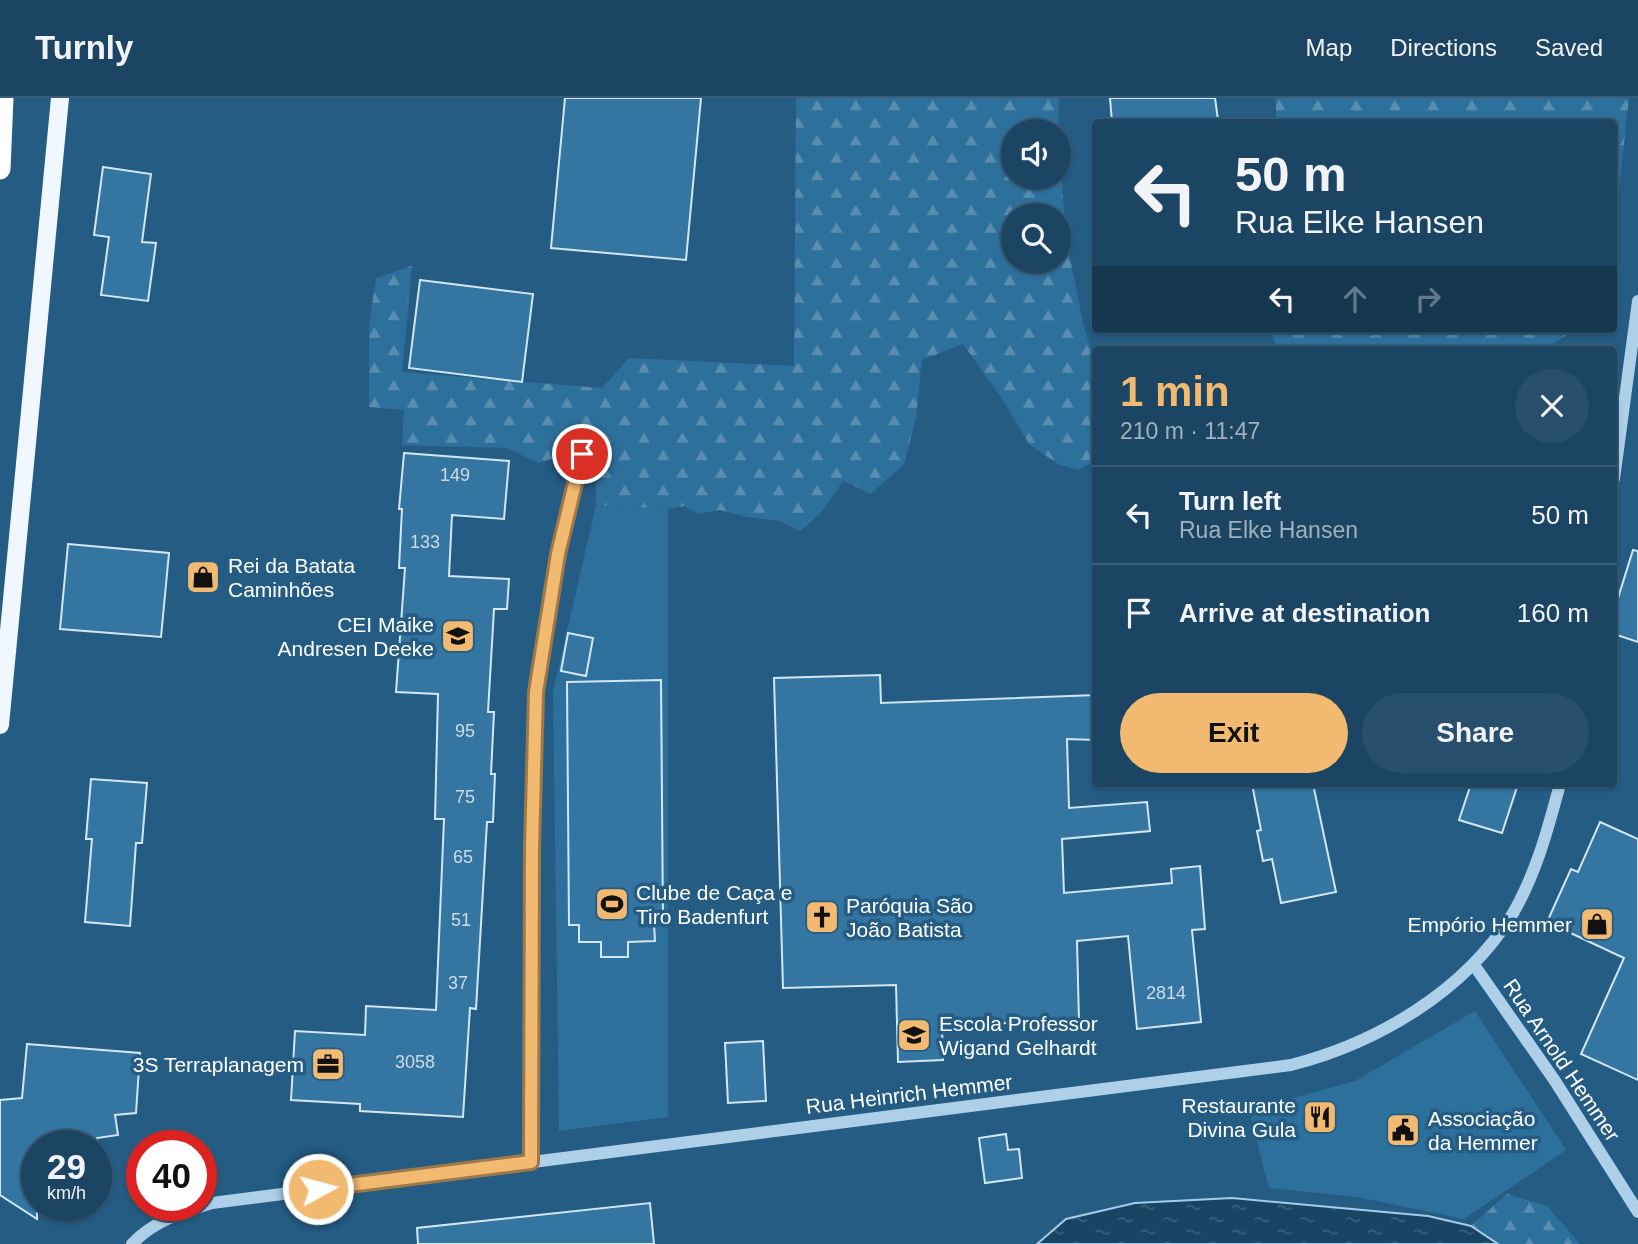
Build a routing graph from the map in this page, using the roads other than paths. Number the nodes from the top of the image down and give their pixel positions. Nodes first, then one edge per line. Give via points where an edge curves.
1 (3, 98) edge
2 (60, 98) edge
3 (0, 169) edge
4 (1638, 301) edge
5 (582, 454) dead end
6 (1617, 457) edge
7 (0, 725) edge
8 (1559, 787) edge
9 (1474, 965) junction
10 (531, 1162) junction
11 (1638, 1212) edge
12 (132, 1244) edge

1 - 3 highway
2 - 7 main road
4 - 6 street
5 - 10 street via 558,554 536,692
8 - 9 street, Rua Heinrich Hemmer via 1525,889
9 - 10 street, Rua Heinrich Hemmer via 1436,997 1364,1041 1291,1065
9 - 11 street, Rua Arnold Hemmer
10 - 12 street, Rua Heinrich Hemmer via 212,1203 173,1214

